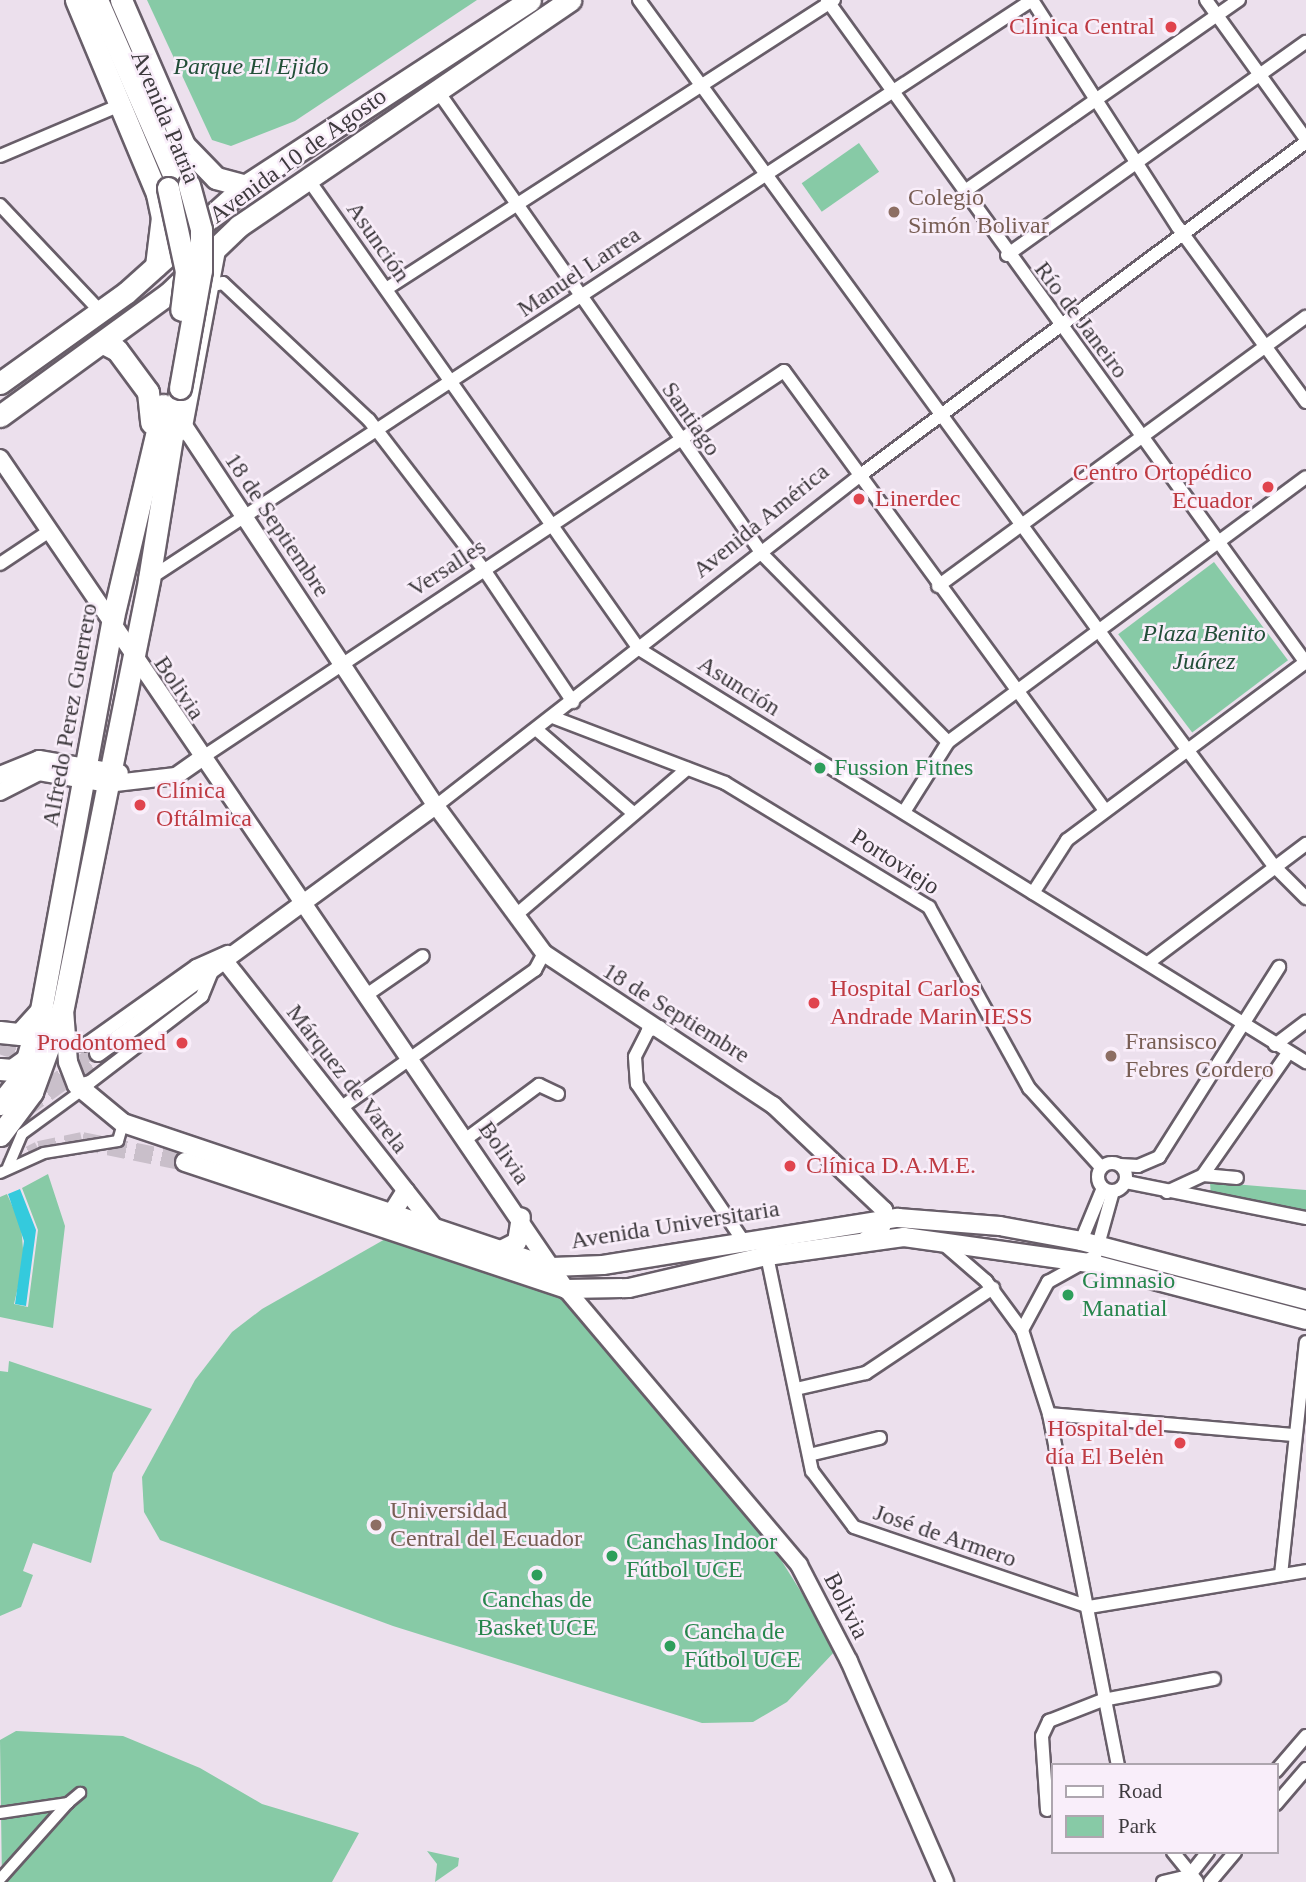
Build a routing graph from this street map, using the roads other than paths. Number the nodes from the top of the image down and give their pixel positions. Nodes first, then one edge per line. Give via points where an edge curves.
1 (76, 0) edge
2 (86, 0) edge
3 (96, 0) edge
4 (109, 0) edge
5 (121, 0) edge
6 (530, 0) edge
7 (570, 0) edge
8 (639, 0) edge
9 (647, 0) edge
10 (1032, 0) edge
11 (1206, 0) edge
12 (1239, 0) edge
13 (830, 1) edge
14 (1217, 15) junction
15 (1306, 42) edge
16 (1259, 76) junction
17 (699, 83) junction
18 (391, 89) junction
19 (436, 90) junction
20 (894, 91) junction
21 (1099, 99) junction
22 (118, 106) junction
23 (404, 113) junction
24 (1306, 140) edge
25 (0, 156) edge
26 (1140, 164) junction
27 (765, 173) junction
28 (308, 179) junction
29 (178, 185) junction
30 (253, 186) junction
31 (965, 191) junction
32 (515, 201) junction
33 (0, 205) edge
34 (1184, 234) junction
35 (218, 245) junction
36 (1006, 255) junction
37 (156, 266) junction
38 (212, 285) junction
39 (386, 289) junction
40 (580, 299) junction
41 (101, 312) junction
42 (1306, 317) edge
43 (1062, 328) junction
44 (105, 344) junction
45 (1266, 347) junction
46 (0, 383) edge
47 (450, 383) junction
48 (174, 385) junction
49 (1306, 402) edge
50 (943, 414) junction
51 (0, 416) edge
52 (179, 419) junction
53 (376, 428) junction
54 (1140, 434) junction
55 (679, 440) junction
56 (0, 458) edge
57 (156, 474) junction
58 (862, 474) junction
59 (1306, 477) edge
60 (244, 517) junction
61 (1021, 524) junction
62 (549, 526) junction
63 (48, 532) junction
64 (1219, 543) junction
65 (763, 555) junction
66 (0, 564) edge
67 (485, 571) junction
68 (149, 579) junction
69 (938, 586) junction
70 (111, 629) junction
71 (1100, 631) junction
72 (639, 649) junction
73 (132, 659) junction
74 (1306, 662) edge
75 (341, 663) junction
76 (1018, 693) junction
77 (573, 702) junction
78 (555, 718) junction
79 (537, 730) junction
80 (948, 742) junction
81 (1188, 748) junction
82 (200, 759) junction
83 (687, 769) junction
84 (86, 771) junction
85 (0, 775) edge
86 (115, 776) junction
87 (0, 792) edge
88 (436, 806) junction
89 (1104, 809) junction
90 (904, 812) junction
91 (633, 813) junction
92 (1306, 844) edge
93 (1275, 867) junction
94 (1033, 893) junction
95 (1306, 898) edge
96 (303, 906) junction
97 (516, 915) junction
98 (251, 943) junction
99 (544, 953) junction
100 (423, 956) dead end
101 (225, 961) junction
102 (1148, 963) junction
103 (1279, 967) dead end
104 (212, 971) junction
105 (365, 996) junction
106 (63, 1006) junction
107 (41, 1010) junction
108 (1306, 1022) edge
109 (1242, 1024) junction
110 (660, 1027) junction
111 (0, 1032) edge
112 (65, 1035) junction
113 (1275, 1045) junction
114 (98, 1053) tunnel mouth
115 (1288, 1053) junction
116 (408, 1055) junction
117 (29, 1058) junction
118 (1306, 1062) edge
119 (0, 1069) edge
120 (79, 1088) junction
121 (558, 1094) dead end
122 (0, 1104) edge
123 (342, 1107) junction
124 (123, 1123) junction
125 (0, 1135) edge
126 (466, 1139) junction
127 (185, 1162) tunnel mouth
128 (1120, 1165) junction
129 (1101, 1167) junction
130 (4, 1170) edge
131 (1203, 1175) junction
132 (1237, 1178) dead end
133 (1126, 1182) junction
134 (1108, 1190) junction
135 (405, 1192) junction
136 (1167, 1192) junction
137 (1210, 1201) junction
138 (396, 1212) junction
139 (520, 1217) junction
140 (887, 1218) junction
141 (1306, 1219) edge
142 (432, 1224) junction
143 (380, 1225) junction
144 (742, 1239) junction
145 (938, 1240) junction
146 (1081, 1241) junction
147 (863, 1242) junction
148 (1100, 1245) junction
149 (503, 1249) junction
150 (767, 1256) junction
151 (1089, 1263) junction
152 (552, 1267) junction
153 (993, 1288) junction
154 (566, 1289) junction
155 (1306, 1300) edge
156 (1306, 1320) edge
157 (1022, 1330) junction
158 (1306, 1342) edge
159 (796, 1389) junction
160 (1049, 1414) junction
161 (1293, 1435) junction
162 (880, 1438) dead end
163 (809, 1455) junction
164 (1306, 1572) edge
165 (1281, 1576) junction
166 (1088, 1607) junction
167 (1214, 1679) dead end
168 (1103, 1700) junction
169 (1306, 1736) edge
170 (1118, 1763) edge
171 (1278, 1769) edge
172 (1306, 1769) edge
173 (80, 1793) dead end
174 (1278, 1802) edge
175 (68, 1803) junction
176 (1047, 1810) dead end
177 (0, 1813) edge
178 (1174, 1854) edge
179 (1207, 1854) edge
180 (1233, 1854) edge
181 (1, 1878) edge
182 (1193, 1879) edge
183 (945, 1882) edge
184 (1163, 1882) edge
185 (1210, 1882) edge

1 - 22 main road
2 - 29 main road, Avenida Patria
3 - 29 main road
4 - 29 main road, Avenida Patria
5 - 30 main road via 184,145 216,178
6 - 18 main road, Avenida 10 de Agosto
7 - 19 main road, Avenida 10 de Agosto
8 - 17 street
9 - 17 street
10 - 20 street, Manuel Larrea
10 - 21 street
11 - 14 street
12 - 14 street
13 - 17 street
13 - 20 street, Río de Janeiro
14 - 16 street
14 - 21 street
15 - 16 street
16 - 24 street
16 - 26 street
17 - 27 street
17 - 32 street
18 - 23 main road
18 - 30 main road, Avenida 10 de Agosto
19 - 23 main road, Avenida 10 de Agosto
19 - 32 street, Santiago
20 - 27 street, Manuel Larrea
20 - 31 street, Río de Janeiro
21 - 26 street
21 - 31 street
22 - 25 street
22 - 37 main road via 162,218
23 - 28 main road, Avenida 10 de Agosto
23 - 30 main road via 373,119
24 - 34 street, Avenida América
26 - 34 street
26 - 36 street
27 - 40 street, Manuel Larrea
27 - 50 street
28 - 35 main road, Avenida 10 de Agosto
28 - 39 street, Asunción
29 - 48 main road, Avenida Patria, bridge via 186,271
30 - 37 main road, Avenida 10 de Agosto
31 - 36 street, Río de Janeiro
32 - 39 street
32 - 40 street, Santiago
33 - 41 street
34 - 43 street, Avenida América
34 - 45 street
35 - 38 street
35 - 44 main road, Avenida 10 de Agosto
36 - 43 street, Río de Janeiro
37 - 41 main road, Avenida 10 de Agosto
38 - 52 street
38 - 53 street via 223,283
39 - 47 street, Asunción
40 - 47 street, Manuel Larrea
40 - 55 street, Santiago
41 - 46 main road, Avenida 10 de Agosto
42 - 45 street
43 - 50 street, Avenida América
43 - 54 street, Río de Janeiro
44 - 51 main road, Avenida 10 de Agosto
44 - 57 main road via 117,350 153,403 143,458
45 - 49 street
45 - 54 street
47 - 53 street, Manuel Larrea
47 - 62 street, Asunción
48 - 52 main road, Alfredo Perez Guerrero
48 - 57 main road, Alfredo Perez Guerrero
50 - 58 street, Avenida América
50 - 61 street
52 - 57 main road, Alfredo Perez Guerrero
52 - 60 street, 18 de Septiembre
53 - 60 street, Manuel Larrea
53 - 67 street
54 - 61 street
54 - 64 street, Río de Janeiro
55 - 58 street, Versalles via 784,371
55 - 62 street, Versalles
55 - 65 street, Santiago
56 - 63 street, Bolivia
57 - 68 main road, Alfredo Perez Guerrero
57 - 70 main road, Alfredo Perez Guerrero
58 - 65 street, Avenida América
58 - 69 street
59 - 64 street
60 - 68 street, Manuel Larrea
60 - 75 street, 18 de Septiembre
61 - 69 street
61 - 71 street
62 - 67 street, Versalles
62 - 72 street, Asunción
63 - 66 street
63 - 70 street, Bolivia
64 - 71 street
64 - 74 street, Río de Janeiro
65 - 72 street, Avenida América
65 - 80 street, Santiago
67 - 75 street, Versalles
67 - 77 street
68 - 73 main road, Alfredo Perez Guerrero
69 - 76 street
70 - 73 street, Bolivia
70 - 84 main road, Alfredo Perez Guerrero
71 - 76 street
71 - 81 street
72 - 77 street, Avenida América
72 - 90 street, Asunción
73 - 82 street, Bolivia
73 - 86 main road, Alfredo Perez Guerrero
74 - 81 street
75 - 82 street, Versalles
75 - 88 street, 18 de Septiembre
76 - 80 street
76 - 89 street
77 - 78 street, Avenida América
78 - 79 street, Avenida América
78 - 83 street, Portoviejo
79 - 88 street, Avenida América
79 - 91 street
80 - 90 street
81 - 89 street
81 - 93 street
82 - 86 street, Versalles via 176,776
82 - 96 street, Bolivia
83 - 91 street
83 - 129 street, Portoviejo via 725,783 929,907 1029,1088
84 - 85 street, Versalles via 24,761
84 - 86 street, Versalles
84 - 87 street, Versalles via 39,772
84 - 107 main road, Alfredo Perez Guerrero
86 - 106 main road, Alfredo Perez Guerrero
88 - 96 street, Avenida América
88 - 97 street, 18 de Septiembre
89 - 94 street via 1067,840
90 - 94 street, Asunción
91 - 97 street
92 - 93 street
93 - 95 street
93 - 102 street
94 - 102 street, Asunción
96 - 98 street, Avenida América
96 - 105 street, Bolivia
97 - 99 street, 18 de Septiembre
98 - 101 street, Avenida América
98 - 112 street, Avenida América via 196,966 85,1045 72,1044
99 - 110 street, 18 de Septiembre
99 - 116 street via 535,970
100 - 105 street
101 - 104 street, Avenida América
101 - 123 street, Márquez de Varela
102 - 109 street, Asunción
103 - 109 street
104 - 114 street, Avenida América
104 - 120 street, Avenida América via 202,996
105 - 116 street, Bolivia
106 - 112 main road
106 - 125 main road via 32,1092
107 - 111 main road via 20,1034
107 - 117 main road, Alfredo Perez Guerrero
108 - 113 street
109 - 113 street, Asunción
109 - 128 street via 1159,1157 1138,1166
110 - 140 street, 18 de Septiembre via 773,1105
110 - 144 street via 648,1031 635,1057 638,1084
112 - 120 main road
113 - 115 street, Asunción
115 - 118 street, Asunción
115 - 131 street
116 - 123 street
116 - 126 street, Bolivia
117 - 119 main road via 12,1070
117 - 122 main road
120 - 124 main road, Avenida Universitaria
120 - 130 street via 22,1134
121 - 126 street via 539,1085
123 - 135 street, Márquez de Varela
124 - 130 street via 118,1141 78,1144
124 - 138 main road, Avenida Universitaria
126 - 139 street, Bolivia
127 - 143 main road, Avenida Universitaria
128 - 129 street
128 - 133 street
129 - 134 street
131 - 132 street
131 - 136 street
131 - 137 street
133 - 134 street
133 - 136 street
134 - 146 street
134 - 148 street
135 - 138 main road
135 - 142 street, Márquez de Varela
136 - 137 street
137 - 141 street
138 - 142 main road, Avenida Universitaria
138 - 143 main road
139 - 149 main road via 519,1239
139 - 152 street, Bolivia
140 - 144 main road, Avenida Universitaria
140 - 146 main road, Avenida Universitaria via 1000,1226
140 - 147 street
142 - 149 main road, Avenida Universitaria
143 - 154 main road, Avenida Universitaria
144 - 152 main road, Avenida Universitaria via 603,1265
145 - 147 main road, Avenida Universitaria
145 - 151 main road, Avenida Universitaria
145 - 153 street
146 - 148 main road, Avenida Universitaria
147 - 150 main road, Avenida Universitaria
148 - 151 street
148 - 155 main road, Avenida Universitaria
149 - 152 main road, Avenida Universitaria
150 - 154 main road, Avenida Universitaria via 629,1288
150 - 159 street, José de Armero
151 - 156 main road, Avenida Universitaria
151 - 157 street via 1048,1282
152 - 154 street, Bolivia
153 - 157 street
153 - 159 street via 866,1373
154 - 183 street, Bolivia via 799,1565 849,1661
157 - 160 street
158 - 161 street
159 - 163 street, José de Armero
160 - 161 street
160 - 166 street
161 - 165 street
162 - 163 street
163 - 166 street, José de Armero via 820,1489 854,1527
164 - 165 street, José de Armero
165 - 166 street, José de Armero
166 - 168 street
167 - 168 street
168 - 170 street
168 - 176 street via 1043,1727
169 - 171 street
172 - 174 street
173 - 175 street
175 - 177 street
175 - 181 street
178 - 182 street
179 - 182 street
180 - 185 street
182 - 184 street

